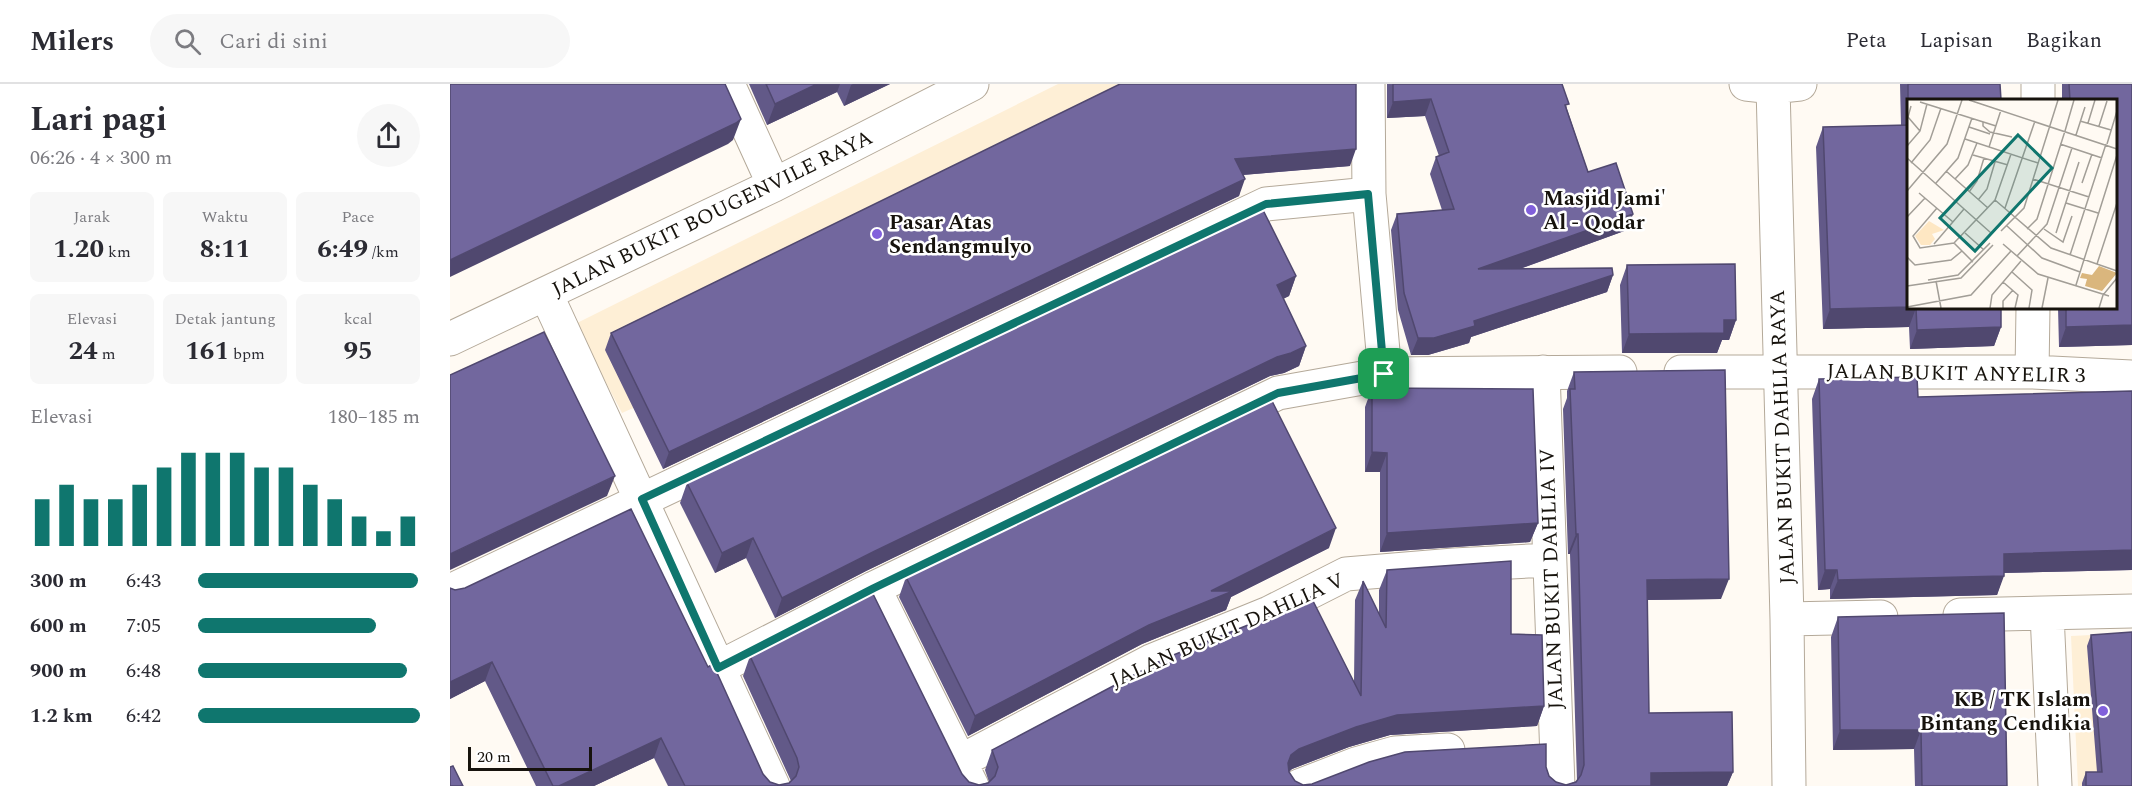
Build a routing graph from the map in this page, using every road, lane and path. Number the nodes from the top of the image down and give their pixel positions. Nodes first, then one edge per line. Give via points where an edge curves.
1 (728, 84) edge
2 (972, 84) edge
3 (1368, 84) edge
4 (2038, 84) edge
5 (1773, 85) edge
6 (2037, 99) edge
7 (774, 185) junction
8 (1368, 194) junction
9 (546, 294) junction
10 (2033, 309) edge
11 (450, 339) edge
12 (1780, 371) junction
13 (1543, 372) junction
14 (2032, 372) junction
15 (1384, 374) junction
16 (2132, 377) edge
17 (642, 499) junction
18 (1548, 560) junction
19 (874, 588) junction
20 (450, 591) edge
21 (2132, 611) edge
22 (2047, 614) junction
23 (1787, 619) junction
24 (718, 668) junction
25 (1557, 744) junction
26 (1523, 746) edge
27 (1476, 749) edge
28 (965, 774) edge
29 (773, 786) edge
30 (1299, 786) edge
31 (1558, 786) edge
32 (1789, 786) edge
33 (2055, 786) edge

1 - 7 street
2 - 7 street, JALAN BUKIT BOUGENVILE RAYA
3 - 8 street
4 - 6 street
5 - 12 street, JALAN BUKIT DAHLIA RAYA
7 - 9 street, JALAN BUKIT BOUGENVILE RAYA
8 - 15 street
8 - 17 street via 1266,204
9 - 11 street, JALAN BUKIT BOUGENVILE RAYA
9 - 17 street
10 - 14 street
12 - 13 street, JALAN BUKIT ANYELIR 3
12 - 14 street, JALAN BUKIT ANYELIR 3
12 - 23 street, JALAN BUKIT DAHLIA RAYA
13 - 15 street, JALAN BUKIT ANYELIR 3
13 - 18 street, JALAN BUKIT DAHLIA IV
14 - 16 street, JALAN BUKIT ANYELIR 3
15 - 19 street, JALAN BUKIT ANYELIR 3 via 1278,393
17 - 20 street
17 - 24 street
18 - 25 street, JALAN BUKIT DAHLIA IV
18 - 28 street, JALAN BUKIT DAHLIA V via 1346,574 1269,612 1151,661
19 - 24 street, JALAN BUKIT ANYELIR 3
19 - 28 street
21 - 22 street
22 - 23 street
22 - 33 street
23 - 32 street, JALAN BUKIT DAHLIA RAYA
24 - 29 street
25 - 26 street
25 - 31 street, JALAN BUKIT DAHLIA IV
27 - 30 street via 1395,753

